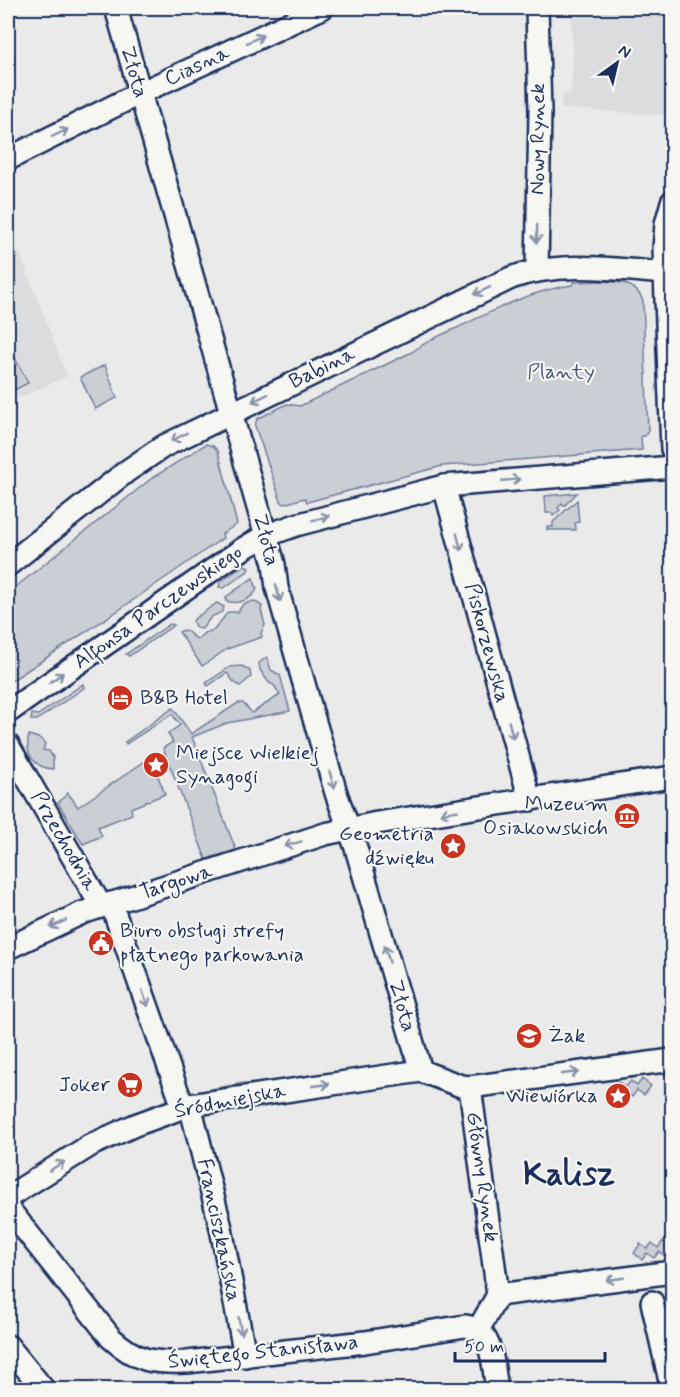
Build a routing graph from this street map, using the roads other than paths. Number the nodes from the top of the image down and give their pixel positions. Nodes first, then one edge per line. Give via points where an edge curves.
1 (116, 8) edge
2 (322, 8) edge
3 (537, 8) edge
4 (140, 93) junction
5 (8, 159) edge
6 (672, 202) edge
7 (537, 270) junction
8 (668, 274) edge
9 (231, 412) junction
10 (672, 449) edge
11 (672, 467) edge
12 (444, 486) junction
13 (265, 536) junction
14 (8, 565) edge
15 (8, 712) edge
16 (8, 745) edge
17 (672, 777) edge
18 (530, 800) junction
19 (350, 829) junction
20 (106, 905) junction
21 (8, 948) edge
22 (672, 1060) edge
23 (421, 1071) junction
24 (470, 1087) junction
25 (187, 1106) junction
26 (8, 1197) edge
27 (8, 1208) edge
28 (672, 1272) edge
29 (498, 1295) junction
30 (652, 1302) dead end
31 (478, 1330) junction
32 (8, 1346) edge
33 (245, 1356) junction
34 (44, 1389) edge
35 (497, 1389) edge
36 (672, 1389) edge

1 - 4 street, Złota
4 -> 2 street, Ciasna
3 -> 7 street, Nowy Rynek
5 -> 4 street, Ciasna
4 - 9 street, Złota
6 - 8 street via 664,237
7 - 8 street, Babina via 611,269
7 -> 9 street, Babina via 496,285
8 - 10 street
9 - 13 street, Złota
9 -> 14 street, Babina via 145,458
12 -> 11 street, Alfonsa Parczewskiego
13 -> 12 street, Alfonsa Parczewskiego
12 -> 18 street, Piskorzewska
15 -> 13 street, Alfonsa Parczewskiego
13 -> 19 street, Złota via 312,712
16 - 20 street, Przechodnia
17 - 18 street, Targowa
18 -> 19 street, Targowa
19 -> 20 street, Targowa via 269,851
23 -> 19 street, Złota
20 -> 21 street, Targowa
20 -> 25 street, Franciszkańska
24 -> 22 street, Główny Rynek
23 - 24 street, Śródmiejska
25 -> 23 street, Śródmiejska
24 - 29 street, Główny Rynek
26 -> 25 street, Śródmiejska via 91,1145
25 -> 33 street, Franciszkańska via 221,1228
27 - 33 street, Świętego Stanisława via 111,1338 124,1349 158,1363
28 -> 29 street
29 - 31 street
30 - 36 street
31 - 33 street, Świętego Stanisława via 458,1326
31 - 35 street via 488,1345
32 - 34 street

